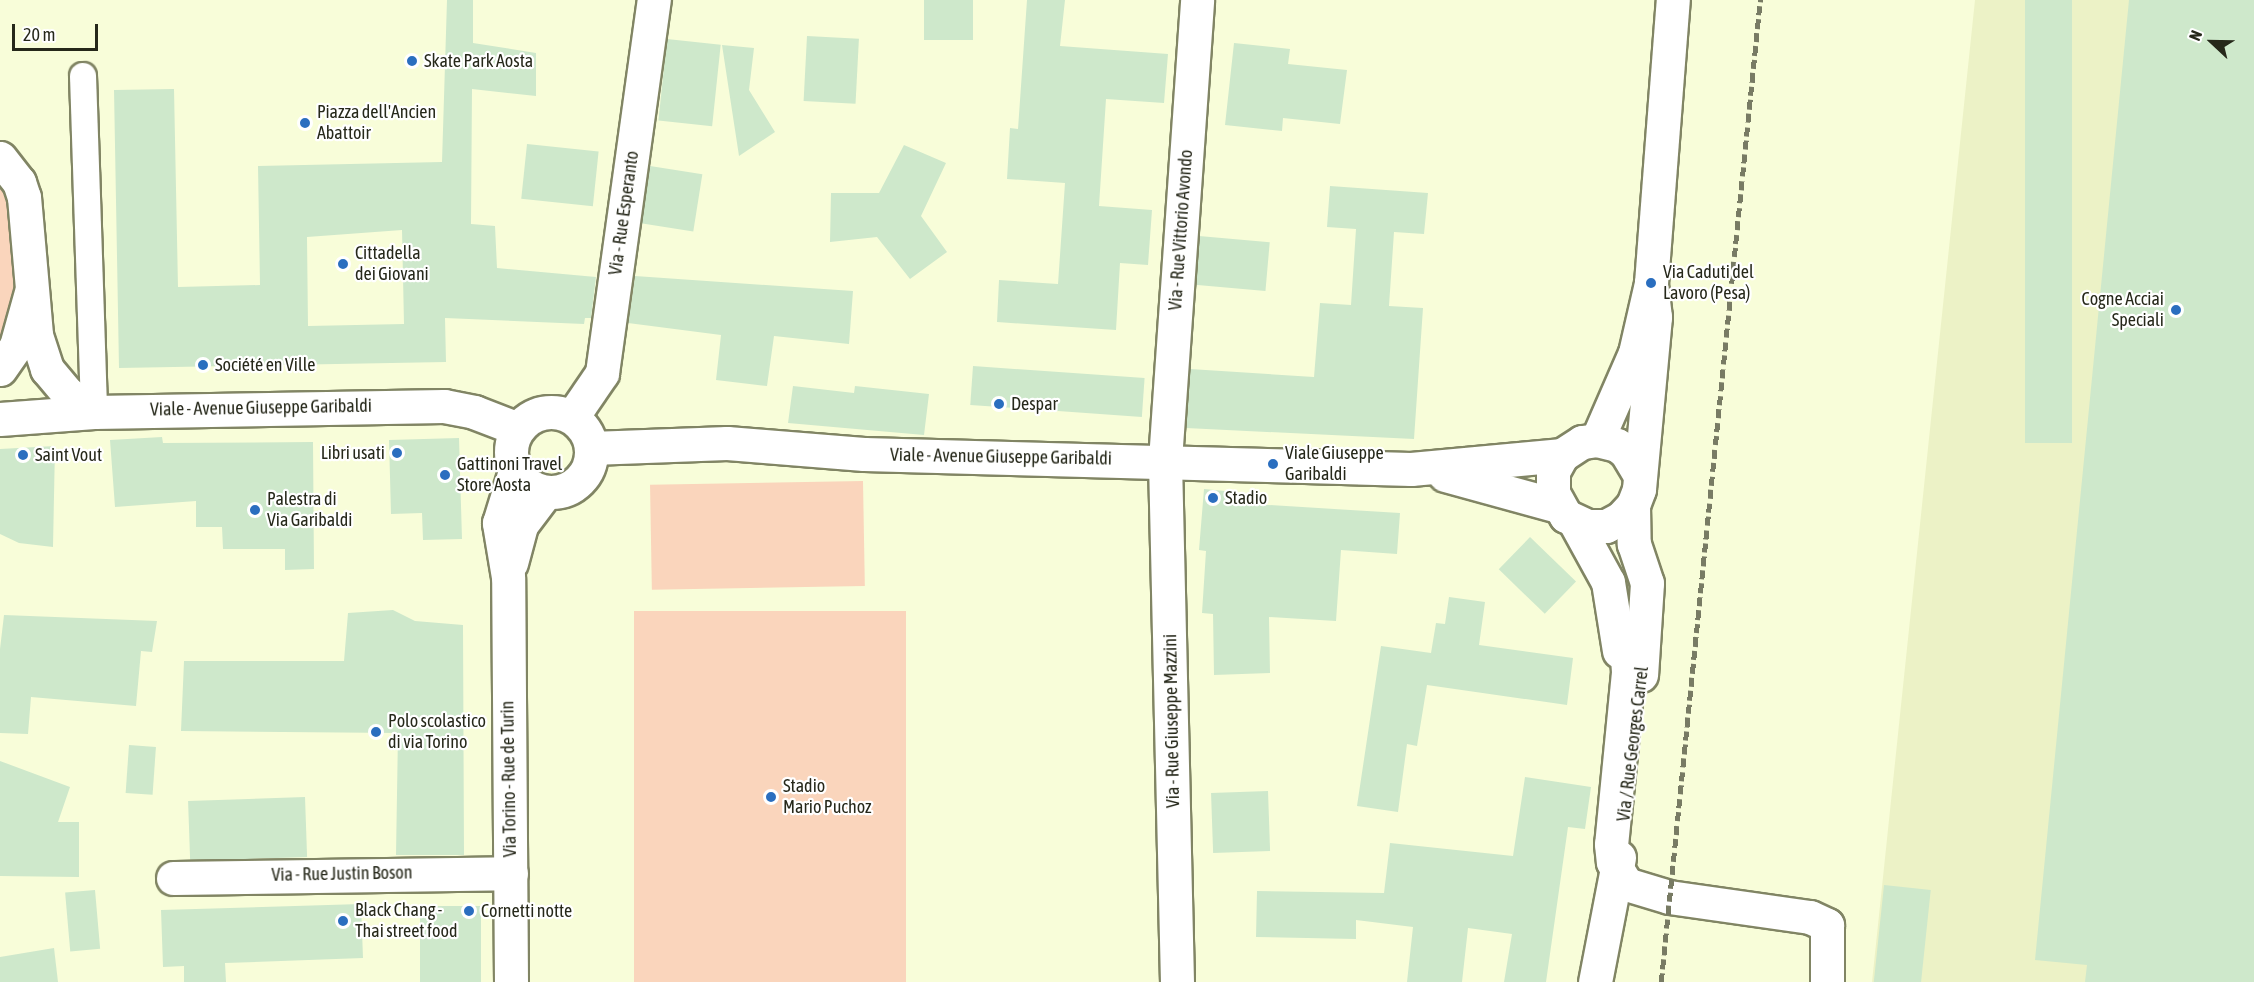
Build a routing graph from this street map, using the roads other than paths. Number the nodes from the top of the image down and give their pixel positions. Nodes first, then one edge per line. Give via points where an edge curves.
1 (654, 0) edge
2 (1197, 0) edge
3 (1673, 0) edge
4 (83, 76) dead end
5 (0, 158) edge
6 (1651, 283) junction
7 (31, 291) junction
8 (0, 369) edge
9 (94, 412) junction
10 (572, 417) junction
11 (0, 419) edge
12 (518, 429) junction
13 (1597, 440) junction
14 (591, 448) junction
15 (1562, 455) junction
16 (1166, 460) junction
17 (1411, 469) junction
18 (515, 471) junction
19 (1638, 472) junction
20 (546, 492) junction
21 (1633, 505) junction
22 (1566, 514) junction
23 (508, 577) junction
24 (1618, 629) junction
25 (511, 873) junction
26 (173, 878) dead end
27 (1626, 878) junction
28 (511, 982) edge
29 (1177, 982) edge
30 (1583, 982) edge
31 (1594, 982) edge
32 (1827, 982) edge

1 - 10 street, Via - Rue Esperanto via 602,373
2 - 16 street, Via - Rue Vittorio Avondo
3 - 6 street
4 - 9 street
5 - 7 street via 19,182 24,197
6 - 13 street via 1635,353
6 - 19 street via 1655,317
7 - 8 street via 16,346
7 - 9 street via 36,335 47,369 67,393
9 - 11 street, Viale - Avenue Giuseppe Garibaldi
9 - 12 street, Viale - Avenue Giuseppe Garibaldi via 444,406 474,412
10 - 12 street via 542,412
10 - 14 street via 585,430
12 - 18 street via 512,442
13 - 15 street via 1581,442
13 - 19 street via 1626,452
14 - 16 street, Viale - Avenue Giuseppe Garibaldi via 727,443 864,454
14 - 20 street via 590,462 574,485
15 - 17 street, Viale - Avenue Giuseppe Garibaldi
15 - 22 street via 1553,471 1553,493
16 - 17 street, Viale - Avenue Giuseppe Garibaldi
16 - 29 street, Via - Rue Giuseppe Mazzini
17 - 22 street, Viale - Avenue Giuseppe Garibaldi via 1462,478
18 - 20 street via 523,481
18 - 23 street, Via Torino - Rue de Turin via 499,523
19 - 21 street via 1639,489
20 - 23 street, Via Torino - Rue de Turin via 521,525
21 - 22 street via 1606,526
21 - 27 street, Via / Rue Georges Carrel via 1634,544 1647,583
22 - 24 street via 1608,582
23 - 25 street, Via Torino - Rue de Turin
24 - 27 street via 1626,643 1628,672 1611,844
24 - 30 street via 1618,704
25 - 26 street, Via - Rue Justin Boson
25 - 28 street, Via Torino - Rue de Turin
27 - 31 street, Via / Rue Georges Carrel via 1604,933
27 - 32 street via 1702,902 1810,917 1827,925

